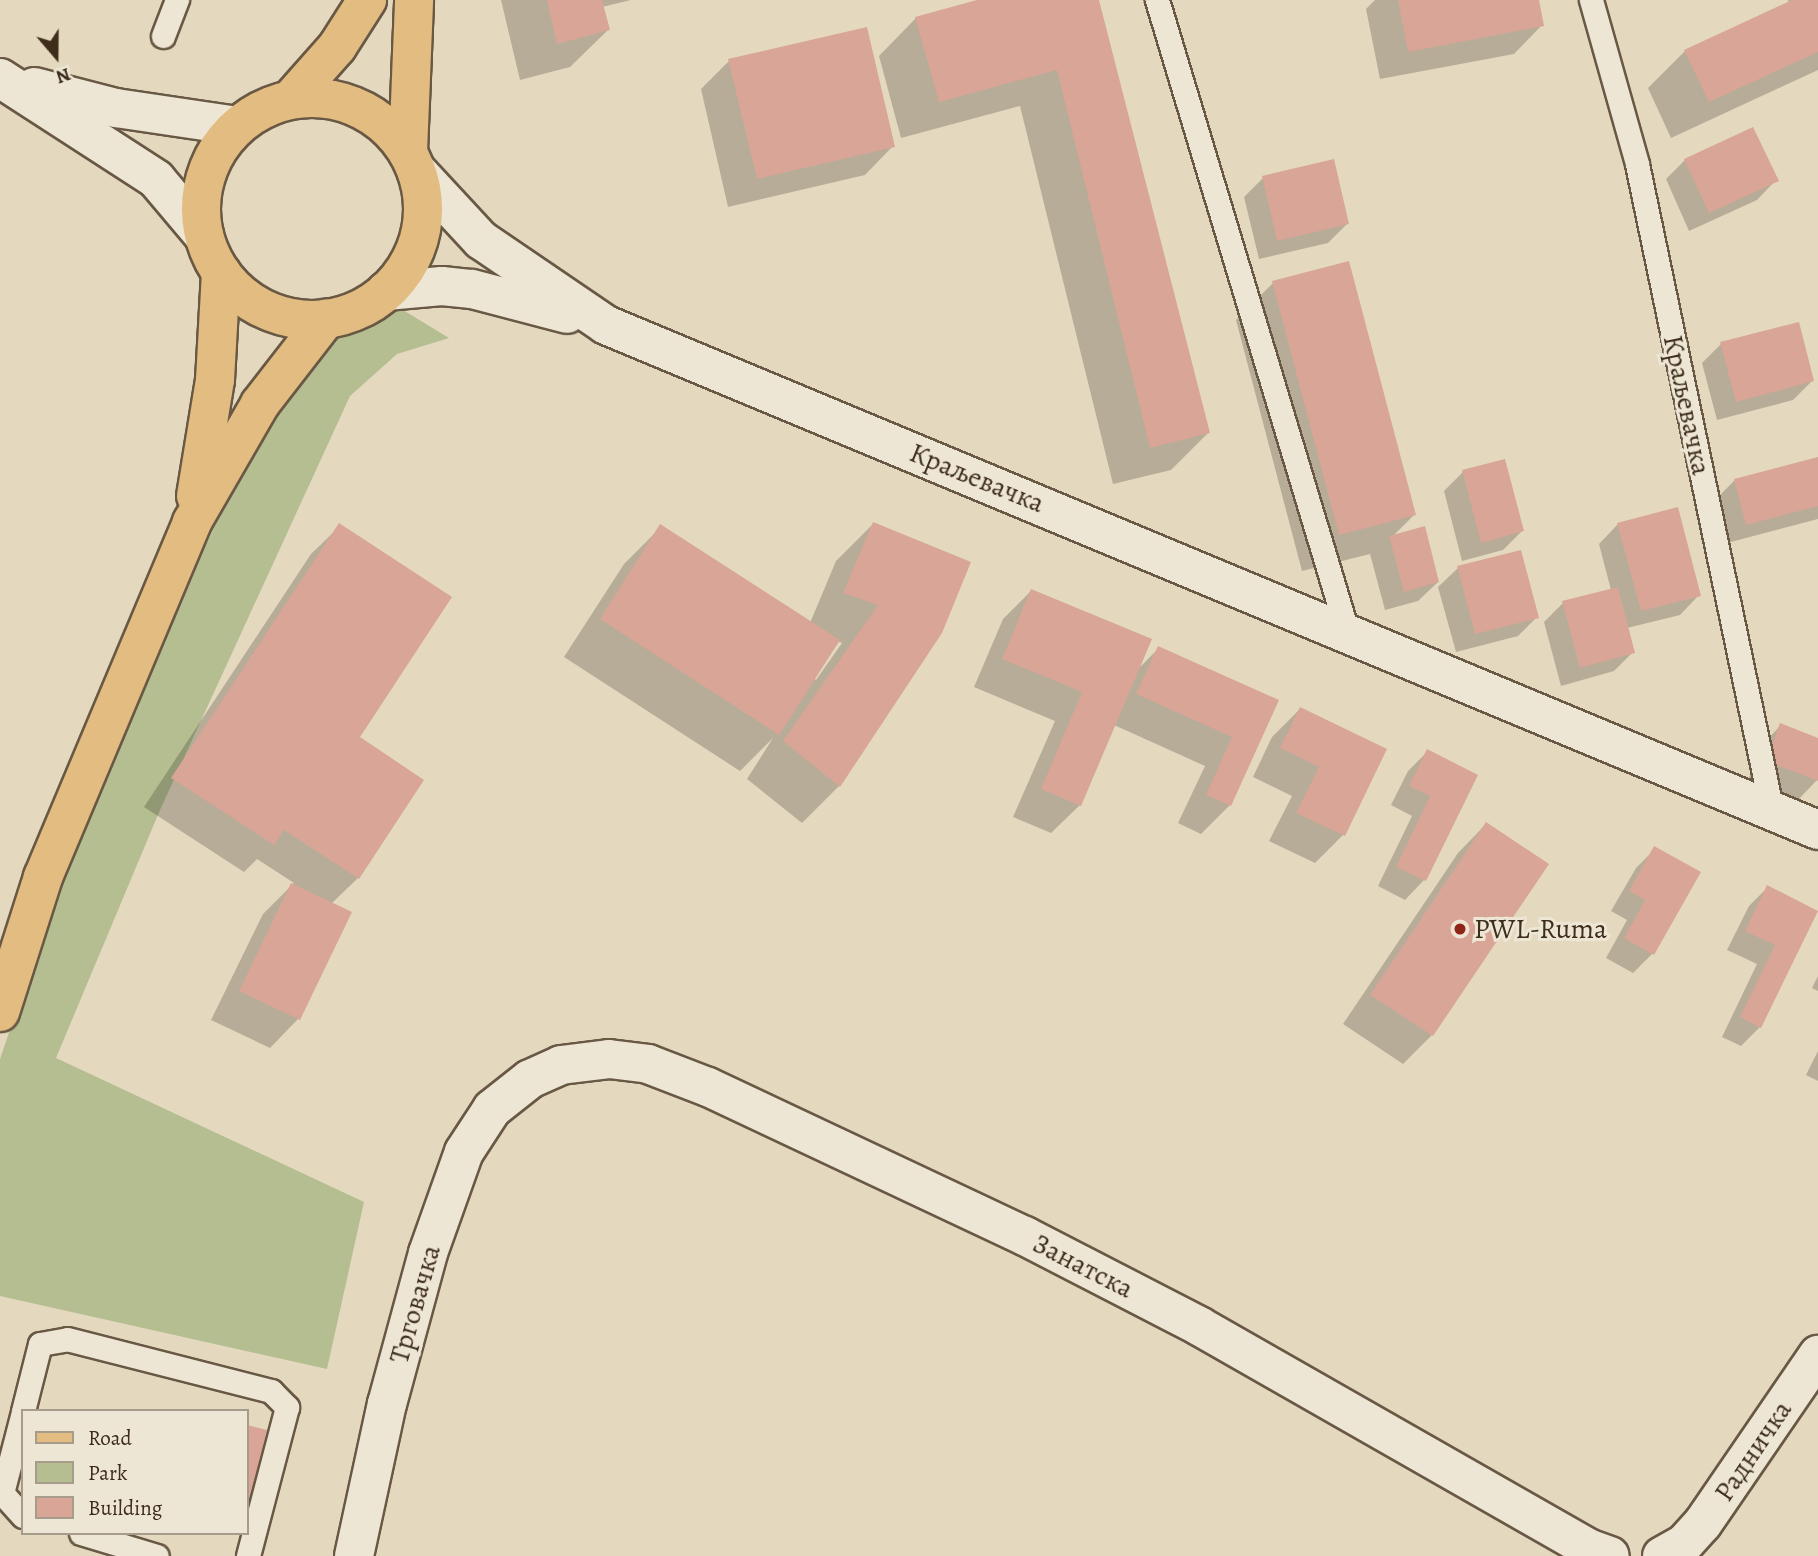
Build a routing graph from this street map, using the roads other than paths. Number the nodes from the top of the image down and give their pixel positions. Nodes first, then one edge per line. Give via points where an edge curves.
1 (177, 0) edge
2 (367, 0) edge
3 (414, 0) edge
4 (1157, 0) edge
5 (1591, 0) edge
6 (163, 36) dead end
7 (0, 78) edge
8 (290, 100) junction
9 (238, 126) junction
10 (413, 161) junction
11 (204, 236) junction
12 (220, 272) junction
13 (386, 291) junction
14 (326, 319) junction
15 (606, 325) junction
16 (192, 522) junction
17 (1347, 631) junction
18 (1772, 812) junction
19 (1818, 830) edge
20 (0, 1012) edge
21 (530, 1079) joint
22 (1818, 1355) edge
23 (24, 1409) edge
24 (21, 1419) edge
25 (21, 1514) edge
26 (88, 1535) edge
27 (1673, 1550) edge
28 (157, 1556) edge
29 (248, 1556) edge
30 (354, 1556) edge
31 (1610, 1556) edge

1 - 6 lane
2 - 8 main road via 337,47
3 - 10 main road
4 - 17 lane
5 - 18 lane, Краљевачка via 1637,164
7 - 9 main road via 116,108
7 - 11 main road via 156,179
8 - 9 main road
8 - 10 main road via 329,99 366,111
9 - 11 main road via 214,156 206,176 200,216
10 - 13 main road via 424,209 421,229 407,266
10 - 15 main road, Краљевачка via 481,240
11 - 12 main road
12 - 14 main road via 234,288 267,310 286,317
12 - 16 main road via 215,380
13 - 14 main road via 364,307
13 - 15 main road, Краљевачка via 442,286 472,289
14 - 16 main road via 260,404
15 - 17 main road, Краљевачка
16 - 20 main road via 43,877
17 - 18 main road, Краљевачка
18 - 19 main road, Краљевачка
21 - 30 main road, Трговачка via 492,1109 476,1130 447,1195 387,1404
21 - 31 main road, Занатска via 561,1065 609,1059 648,1064 708,1087 1025,1236 1174,1313 1588,1548
22 - 27 main road, Радничка
23 - 29 lane via 40,1344 67,1339 271,1391 288,1407
24 - 25 lane via 2,1493
26 - 28 lane

